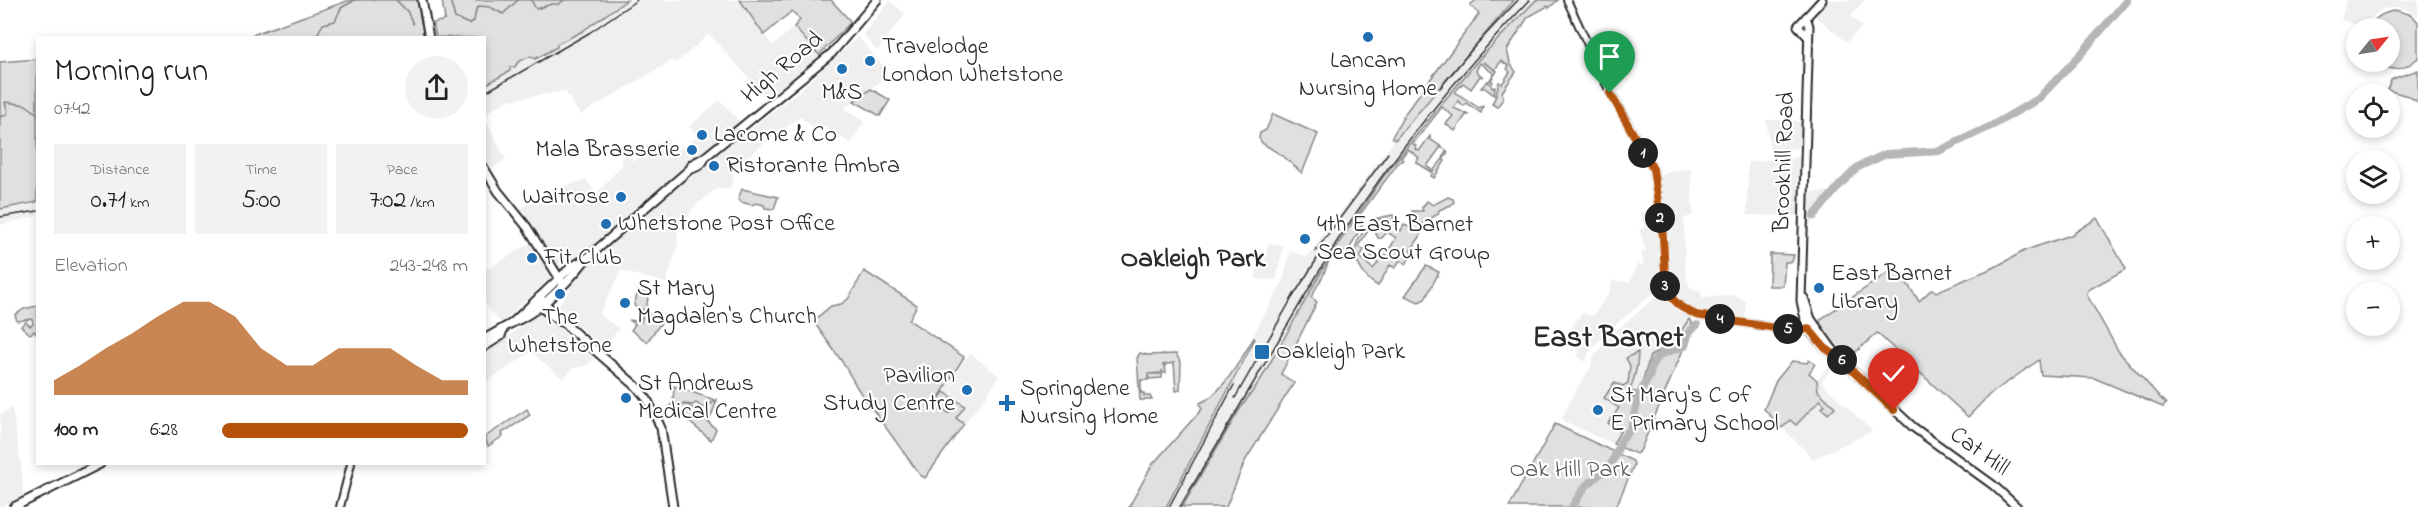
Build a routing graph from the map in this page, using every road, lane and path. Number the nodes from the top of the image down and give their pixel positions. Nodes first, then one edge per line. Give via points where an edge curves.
1 (877, 0) edge
2 (1567, 0) edge
3 (1822, 0) edge
4 (422, 2) edge
5 (1806, 17) junction
6 (429, 36) edge
7 (1808, 37) junction
8 (486, 172) edge
9 (561, 282) junction
10 (539, 302) junction
11 (1808, 323) junction
12 (503, 330) junction
13 (486, 338) edge
14 (486, 346) edge
15 (98, 465) edge
16 (351, 465) edge
17 (14, 507) edge
18 (340, 507) edge
19 (673, 507) edge
20 (2017, 507) edge

1 - 9 main road, High Road via 832,53 587,258 574,264
2 - 11 main road via 1610,93 1653,169 1666,292 1691,314 1798,331
3 - 5 main road
4 - 6 main road
5 - 7 main road, Brookhill Road
5 - 7 main road via 1798,26
7 - 11 main road, Brookhill Road via 1802,288
8 - 9 main road
9 - 10 main road, High Road
10 - 12 main road, High Road via 525,318
10 - 19 main road via 636,386 651,405 663,439
11 - 20 main road, Cat Hill via 1838,357 1913,427
12 - 13 main road, High Road
12 - 14 main road, High Road via 501,336
15 - 17 main road
16 - 18 main road

